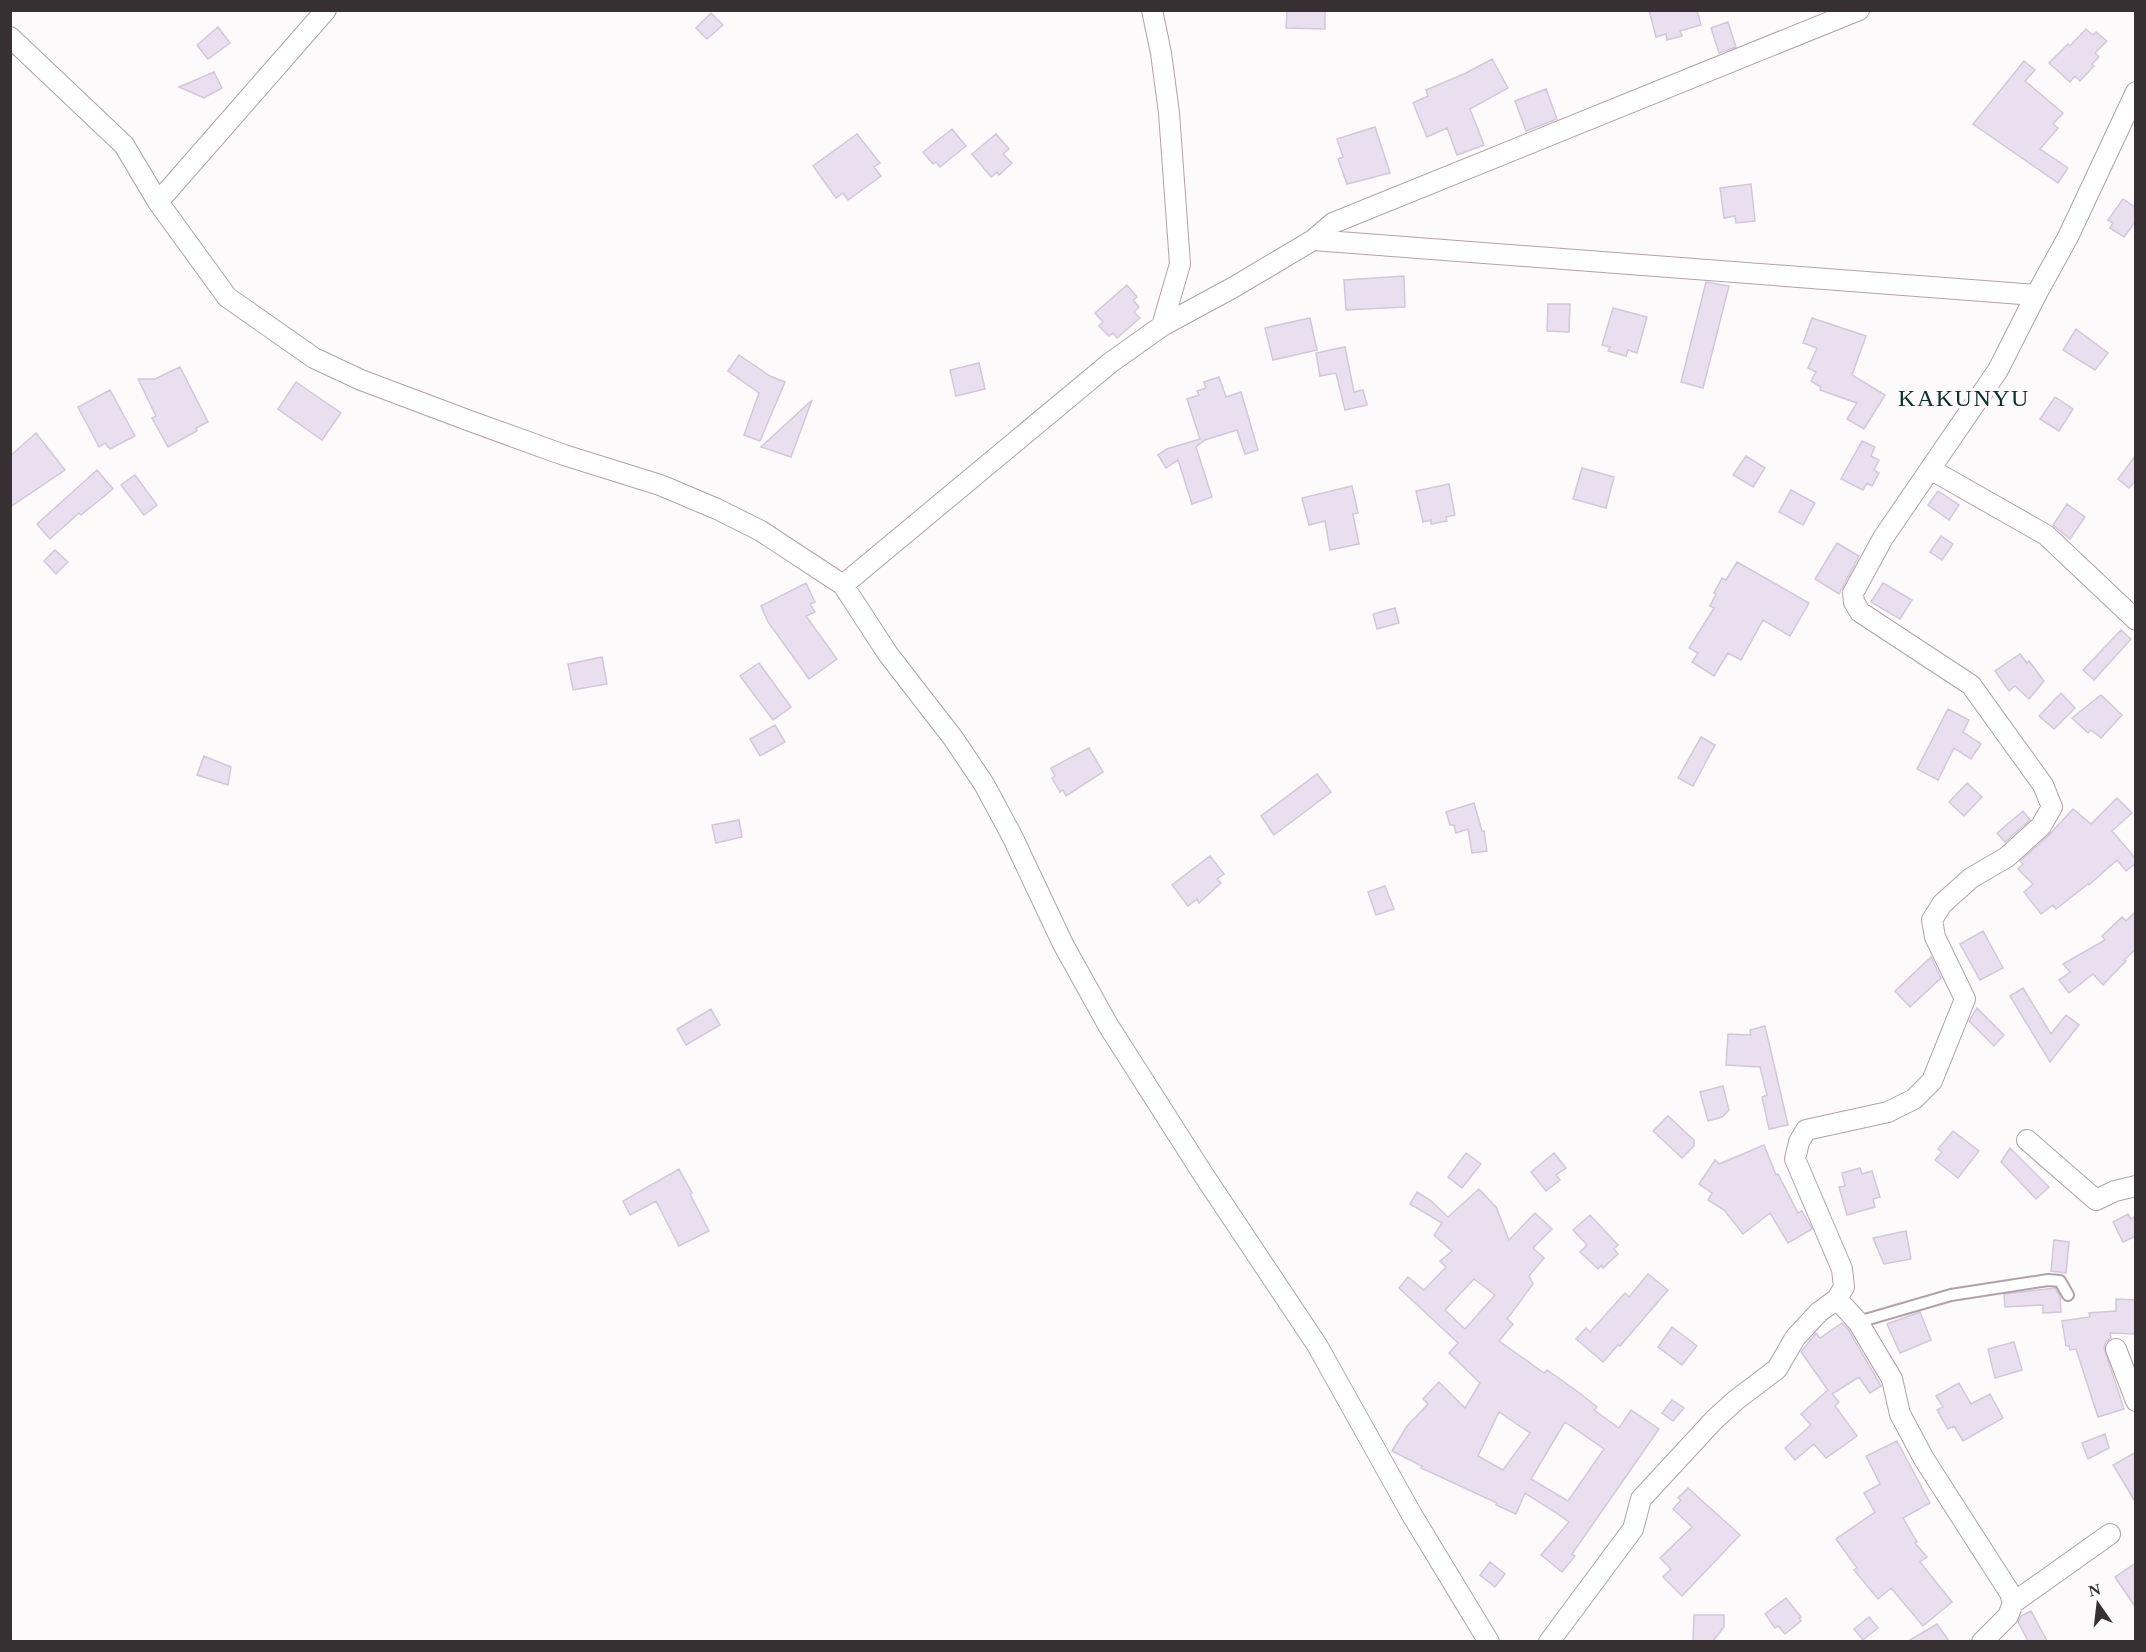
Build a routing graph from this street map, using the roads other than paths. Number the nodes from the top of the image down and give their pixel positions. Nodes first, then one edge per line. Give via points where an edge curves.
1 (326, 10) edge
2 (1152, 10) edge
3 (1849, 12) edge
4 (10, 37) edge
5 (2136, 92) edge
6 (158, 202) junction
7 (1313, 240) junction
8 (2036, 295) junction
9 (1162, 326) junction
10 (1930, 469) junction
11 (843, 585) junction
12 (2136, 620) edge
13 (2027, 1140) dead end
14 (2136, 1186) edge
15 (2067, 1295) dead end
16 (1837, 1299) junction
17 (1857, 1322) junction
18 (2116, 1350) dead end
19 (2136, 1401) edge
20 (2110, 1534) dead end
21 (2013, 1603) junction
22 (1489, 1641) edge
23 (1549, 1641) edge
24 (1982, 1641) edge

1 - 6 street
2 - 9 street via 1169,113 1180,264
3 - 7 street via 1333,223
4 - 6 street via 124,145
5 - 8 street via 2068,237
6 - 11 street via 227,297 314,358 470,421 717,508
7 - 8 street
7 - 9 street
8 - 10 street via 1998,370
9 - 11 street via 1110,363
10 - 12 street via 2046,535
10 - 16 street via 1884,538 1853,593 1854,602 1860,612 1971,685 2043,785 2052,807 2041,826 2007,857 1971,878 1942,904 1932,920 1935,937 1965,999 1932,1081 1914,1099 1888,1112 1806,1130 1799,1142 1795,1159 1842,1269 1844,1287
11 - 22 street via 888,654 984,784 1063,944 1108,1024 1317,1345 1412,1515
13 - 14 street via 2096,1200
15 - 17 lane via 2060,1281 2048,1280 1951,1295
16 - 17 street
16 - 23 street via 1796,1338 1777,1369 1714,1420 1641,1499 1632,1528
17 - 21 street via 1892,1379 1900,1414 1924,1459
18 - 19 street
20 - 21 street
21 - 24 street via 2008,1616

